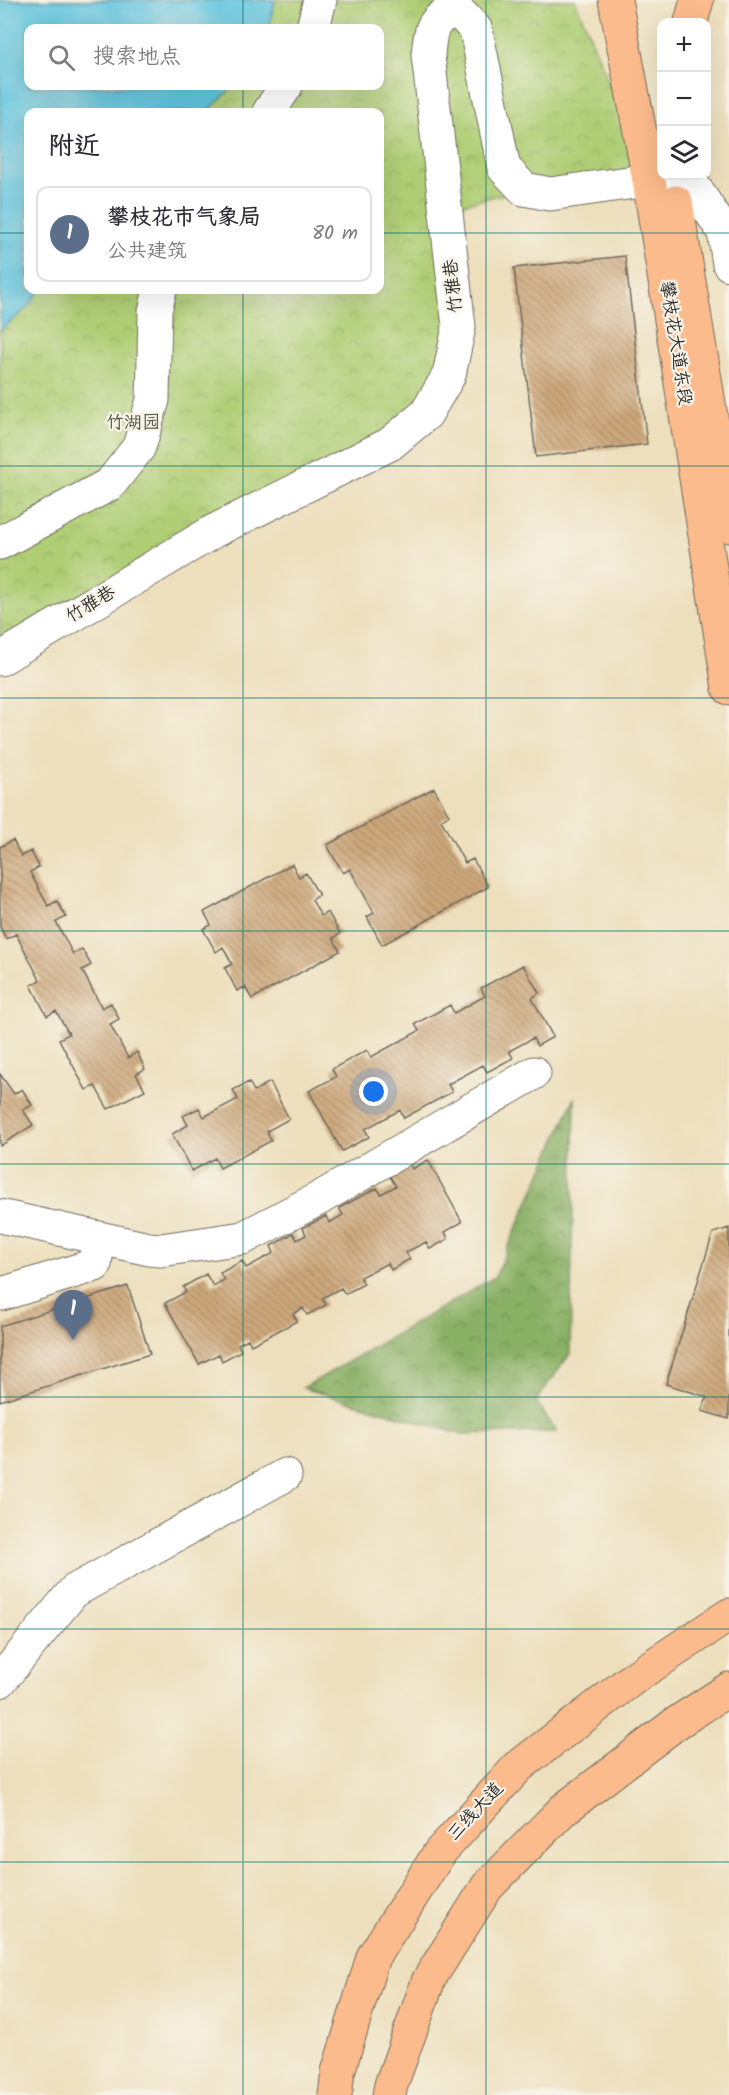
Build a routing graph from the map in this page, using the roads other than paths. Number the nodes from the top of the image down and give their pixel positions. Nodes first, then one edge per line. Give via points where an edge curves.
1 (320, 0) edge
2 (615, 0) edge
3 (637, 0) edge
4 (697, 0) edge
5 (692, 18) edge
6 (314, 24) edge
7 (283, 90) edge
8 (657, 98) edge
9 (272, 108) edge
10 (657, 164) edge
11 (657, 176) edge
12 (661, 180) edge
13 (661, 180) edge
14 (690, 180) edge
15 (729, 264) edge
16 (159, 294) edge
17 (729, 526) edge
18 (0, 543) edge
19 (0, 659) edge
20 (729, 688) edge
21 (534, 1073) dead end
22 (0, 1216) edge
23 (98, 1239) junction
24 (2, 1294) dead end
25 (285, 1475) dead end
26 (729, 1615) edge
27 (0, 1681) edge
28 (729, 1689) edge
29 (729, 1714) edge
30 (675, 1724) junction
31 (335, 2095) edge
32 (389, 2095) edge

1 - 6 street
2 - 10 main road, 攀枝花大道东段
3 - 8 main road
4 - 5 main road
7 - 9 street
11 - 19 street, 竹雅巷 via 550,194 524,189 504,168 476,30 462,15 449,12 438,18 430,35 428,55 459,327 449,375 426,414 390,444 214,531
12 - 17 main road, 攀枝花大道东段
13 - 20 main road, 攀枝花大道东段
14 - 15 street via 724,232
16 - 18 street via 155,311 153,400 139,447 110,483
21 - 23 street via 320,1198 243,1238 161,1250
22 - 23 street
23 - 24 street via 95,1265
25 - 27 street via 74,1591
26 - 31 main road, 三线大道 via 635,1677 518,1767 440,1852 373,1957 338,2072
28 - 30 main road
29 - 30 main road
30 - 32 main road via 563,1810 487,1887 429,1979

